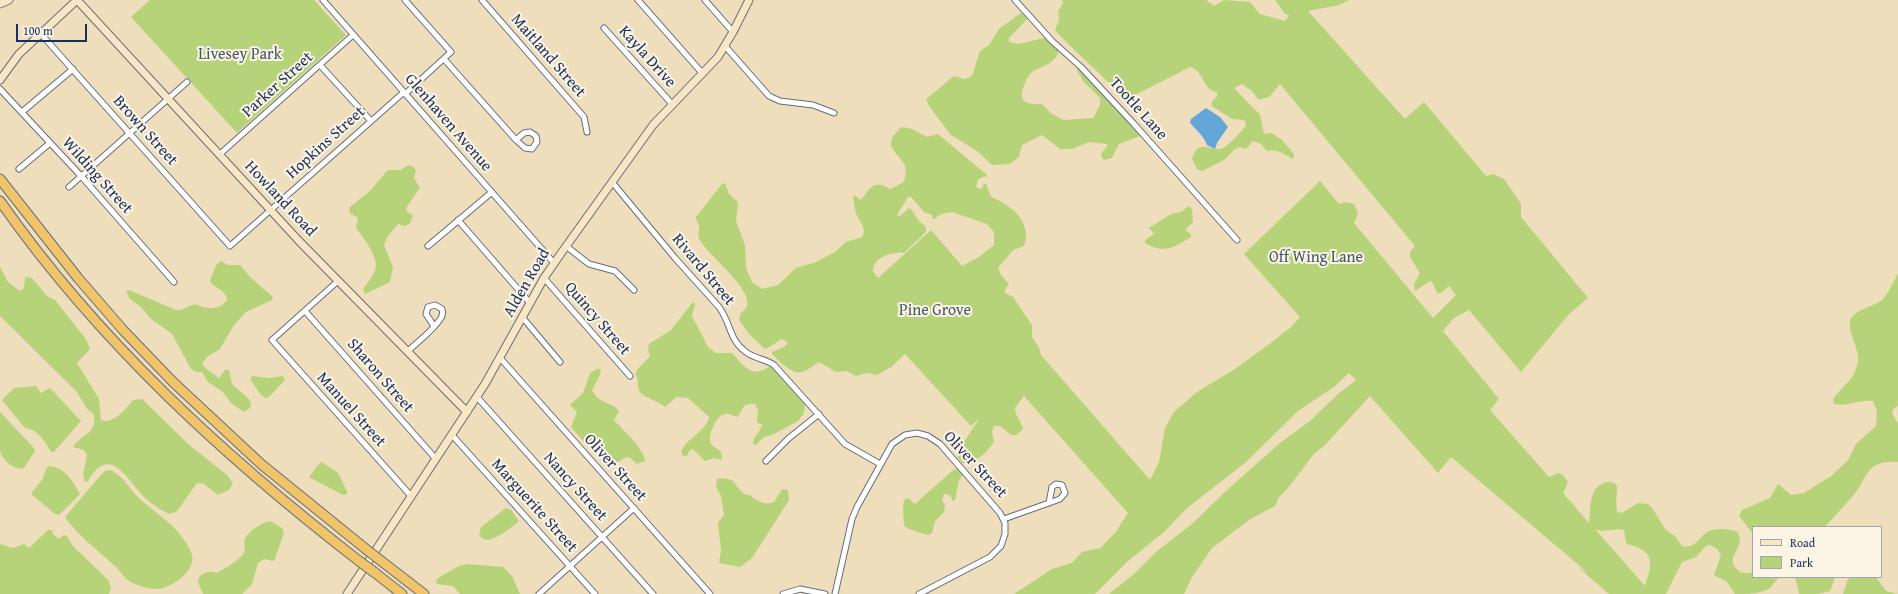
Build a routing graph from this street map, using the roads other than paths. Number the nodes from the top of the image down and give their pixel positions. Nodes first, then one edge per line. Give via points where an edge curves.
1 (9, 0) edge
2 (77, 0) edge
3 (323, 0) edge
4 (405, 0) edge
5 (482, 0) edge
6 (638, 0) edge
7 (705, 0) edge
8 (749, 0) edge
9 (1015, 0) edge
10 (0, 4) edge
11 (604, 28) dead end
12 (733, 32) junction
13 (41, 34) junction
14 (353, 35) junction
15 (725, 46) junction
16 (444, 58) junction
17 (320, 65) junction
18 (73, 69) junction
19 (703, 74) junction
20 (0, 80) edge
21 (187, 82) dead end
22 (0, 88) edge
23 (405, 93) junction
24 (168, 99) junction
25 (672, 104) junction
26 (22, 112) junction
27 (834, 113) dead end
28 (371, 121) junction
29 (587, 132) dead end
30 (130, 133) junction
31 (516, 140) dead end
32 (50, 143) junction
33 (220, 154) junction
34 (19, 169) dead end
35 (81, 176) junction
36 (0, 179) edge
37 (612, 182) junction
38 (69, 187) dead end
39 (492, 192) junction
40 (0, 201) edge
41 (271, 210) junction
42 (458, 220) junction
43 (1236, 240) dead end
44 (230, 246) joint
45 (428, 246) dead end
46 (566, 246) junction
47 (554, 263) junction
48 (544, 278) junction
49 (338, 281) junction
50 (174, 282) dead end
51 (634, 290) dead end
52 (530, 303) junction
53 (305, 311) junction
54 (522, 318) junction
55 (434, 326) dead end
56 (408, 352) junction
57 (501, 358) junction
58 (560, 362) dead end
59 (630, 376) dead end
60 (477, 397) junction
61 (467, 412) junction
62 (819, 414) junction
63 (452, 434) junction
64 (436, 459) junction
65 (766, 461) dead end
66 (880, 464) junction
67 (411, 496) junction
68 (1049, 503) dead end
69 (634, 508) junction
70 (1004, 519) junction
71 (602, 537) junction
72 (570, 566) junction
73 (347, 594) edge
74 (402, 594) edge
75 (424, 594) edge
76 (538, 594) edge
77 (595, 594) edge
78 (653, 594) edge
79 (710, 594) edge
80 (783, 594) edge
81 (825, 594) edge
82 (835, 594) edge
83 (919, 594) edge

1 - 10 main road
2 - 13 main road
2 - 24 main road, Howland Road
3 - 14 street, Glenhaven Avenue
4 - 16 street, Hopkins Street via 451,52
5 - 29 street, Maitland Street via 584,117
6 - 19 street
7 - 12 street
8 - 12 main road, Alden Road
9 - 43 street, Tootle Lane via 1134,124
11 - 25 street, Kayla Drive
12 - 15 main road, Alden Road
13 - 18 street, Brown Street
13 - 20 main road via 15,59
14 - 17 street, Parker Street
14 - 23 street, Glenhaven Avenue
15 - 19 main road, Alden Road
15 - 27 street via 769,96 780,101 813,105
16 - 23 street, Hopkins Street
16 - 31 street
17 - 28 street
17 - 33 street, Parker Street
18 - 26 street
18 - 30 street, Brown Street
19 - 25 main road, Alden Road
21 - 24 street
22 - 26 street, Wilding Street
23 - 28 street, Hopkins Street
23 - 39 street, Glenhaven Avenue
24 - 30 street
24 - 33 main road, Howland Road
25 - 37 main road, Alden Road
26 - 32 street, Wilding Street
28 - 41 street, Hopkins Street
30 - 35 street
30 - 44 street, Brown Street
32 - 34 street
32 - 35 street, Wilding Street
33 - 41 main road, Howland Road
35 - 38 street
35 - 50 street, Wilding Street
36 - 75 highway, bridge via 78,278 178,387 272,474
37 - 46 main road, Alden Road
37 - 62 street, Rivard Street via 675,258 720,307 737,343 748,354 774,365
39 - 42 street
39 - 47 street, Glenhaven Avenue
40 - 74 highway, bridge via 77,298 175,404 258,480
41 - 44 street, Hopkins Street
41 - 49 main road, Howland Road
42 - 45 street
42 - 52 street
46 - 47 main road, Alden Road
46 - 51 street via 589,264 615,271
47 - 48 main road, Alden Road
48 - 52 main road, Alden Road
48 - 59 street, Quincy Street
49 - 53 street
49 - 56 main road, Howland Road
52 - 54 main road, Alden Road
53 - 64 street, Sharon Street
53 - 67 street, Manuel Street via 272,340
54 - 57 main road, Alden Road
54 - 58 street
55 - 56 street
56 - 61 main road, Howland Road
57 - 60 main road, Alden Road
57 - 69 street, Oliver Street
60 - 61 main road, Alden Road
60 - 71 street, Nancy Street
61 - 63 main road, Alden Road
62 - 65 street
62 - 66 street, Rivard Street via 848,447
63 - 64 main road, Alden Road
63 - 72 street, Marguerite Street
64 - 67 main road, Alden Road
66 - 70 street, Oliver Street via 898,439 914,433 928,436 940,444
66 - 82 street, Oliver Street via 853,515
67 - 73 main road, Alden Road
68 - 70 street
69 - 71 street
69 - 79 street, Oliver Street
70 - 83 street, Oliver Street via 1004,538 993,555
71 - 72 street
71 - 78 street, Nancy Street
72 - 76 street
72 - 77 street, Marguerite Street
80 - 81 street via 800,589

